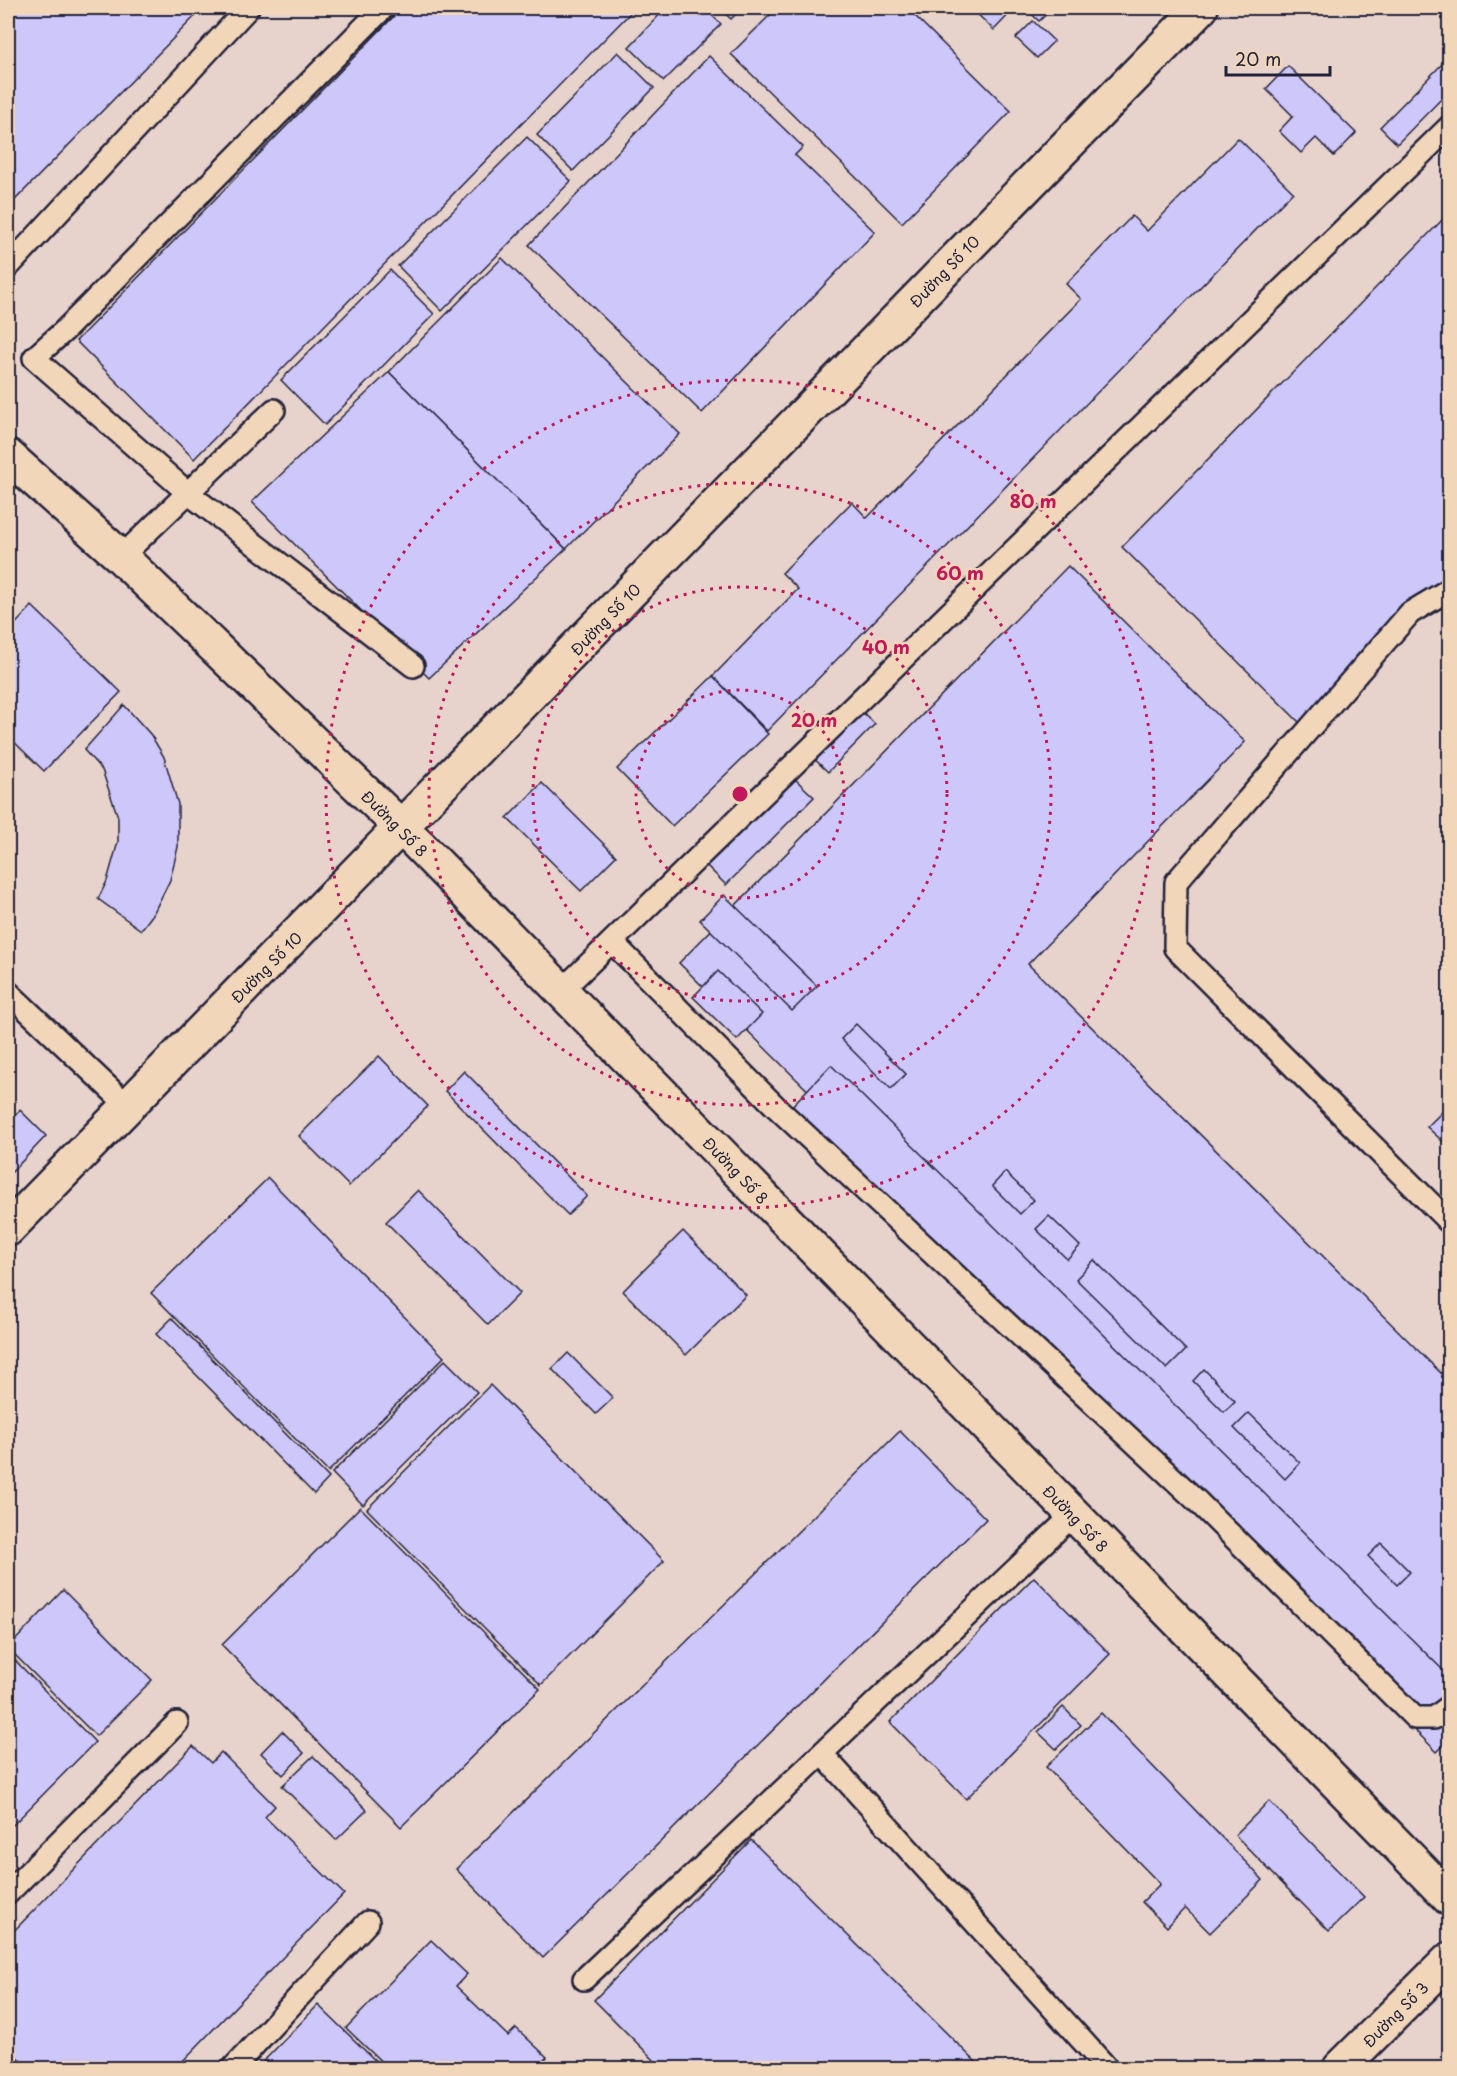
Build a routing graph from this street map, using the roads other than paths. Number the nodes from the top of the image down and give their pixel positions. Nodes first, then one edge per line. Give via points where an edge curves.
1 (248, 8) edge
2 (383, 8) edge
3 (1201, 8) edge
4 (1449, 126) edge
5 (8, 267) edge
6 (274, 410) dead end
7 (8, 456) edge
8 (188, 493) junction
9 (121, 557) junction
10 (1449, 589) edge
11 (413, 666) dead end
12 (402, 828) junction
13 (612, 942) junction
14 (561, 991) junction
15 (8, 992) edge
16 (128, 1106) junction
17 (1449, 1223) edge
18 (8, 1229) edge
19 (1073, 1515) junction
20 (1449, 1706) edge
21 (177, 1723) dead end
22 (823, 1755) junction
23 (8, 1893) edge
24 (1449, 1899) edge
25 (368, 1922) dead end
26 (1449, 1959) edge
27 (584, 1979) dead end
28 (233, 2068) edge
29 (1107, 2068) edge
30 (1340, 2068) edge

1 - 5 lane
2 - 8 lane via 34,358
3 - 12 street, Đường Số 10
4 - 13 lane
6 - 8 lane
7 - 9 street, Đường Số 8
8 - 9 lane
8 - 11 lane
9 - 12 street, Đường Số 8
10 - 17 lane via 1410,613 1176,882 1175,948
12 - 14 street, Đường Số 8
12 - 16 street, Đường Số 10
13 - 14 lane
13 - 20 lane via 777,1108 1197,1502 1415,1718 1434,1718
14 - 19 street, Đường Số 8
15 - 16 lane
16 - 18 street, Đường Số 10
19 - 22 lane
19 - 24 street, Đường Số 8
21 - 23 lane
22 - 27 lane
22 - 29 lane
25 - 28 lane
26 - 30 street, Đường Số 3

